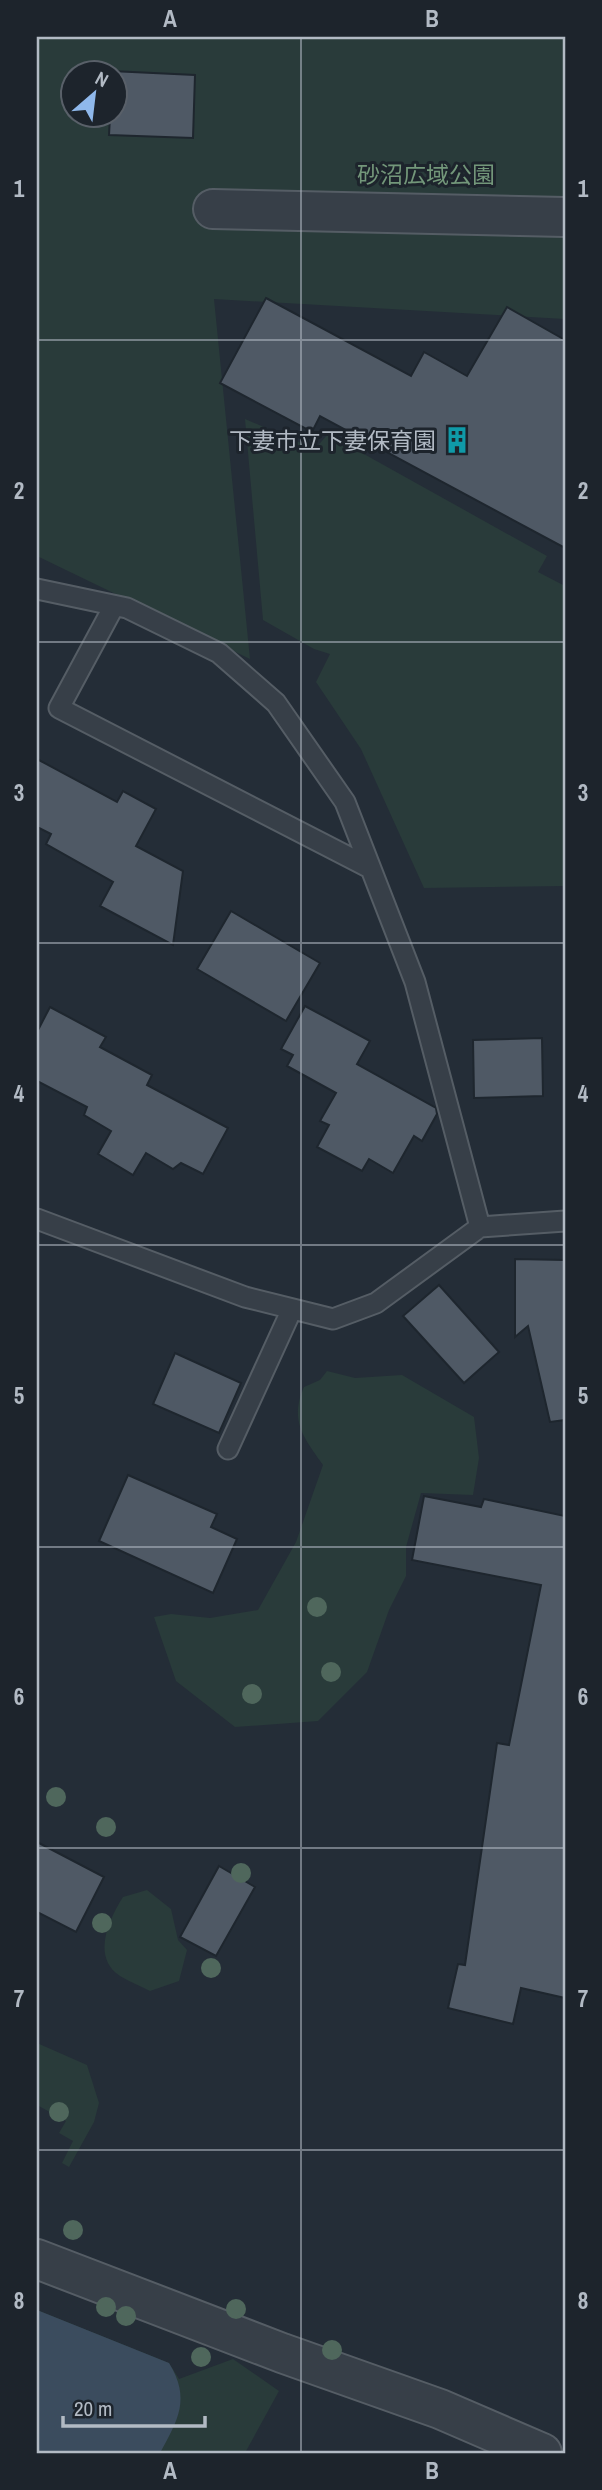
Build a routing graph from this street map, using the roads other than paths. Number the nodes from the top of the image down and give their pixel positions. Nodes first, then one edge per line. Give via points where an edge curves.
1 (213, 209) dead end
2 (565, 217) edge
3 (37, 589) edge
4 (114, 606) junction
5 (370, 868) junction
6 (37, 1219) edge
7 (565, 1221) edge
8 (480, 1227) junction
9 (292, 1308) junction
10 (228, 1449) dead end
11 (37, 2259) edge
12 (542, 2453) edge

1 - 2 street
3 - 4 lane
4 - 5 lane via 219,653 276,703 345,802
4 - 5 lane via 59,708
5 - 8 lane via 415,982
6 - 9 lane via 245,1297
7 - 8 lane
8 - 9 lane via 376,1303 333,1319
9 - 10 lane
11 - 12 street via 440,2409

